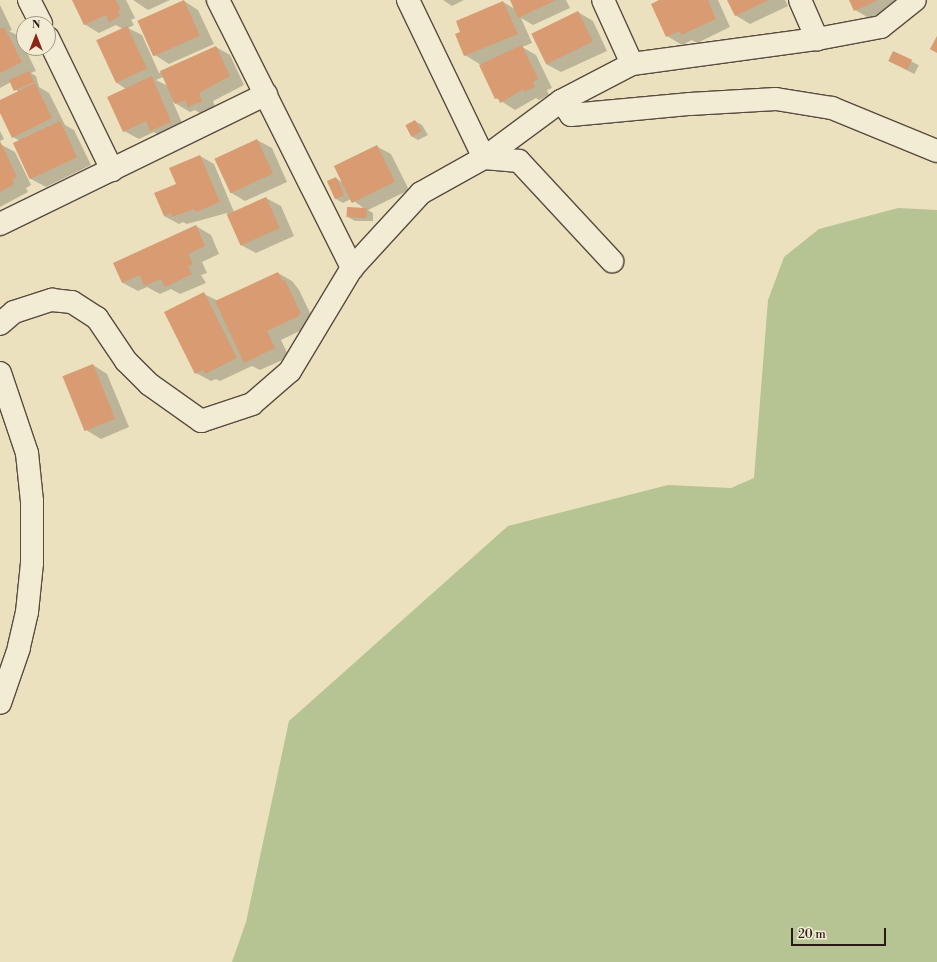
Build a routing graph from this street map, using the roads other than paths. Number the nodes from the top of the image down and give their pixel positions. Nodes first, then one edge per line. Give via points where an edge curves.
1 (29, 0) edge
2 (218, 0) edge
3 (408, 0) edge
4 (603, 0) edge
5 (800, 0) edge
6 (915, 0) edge
7 (37, 16) edge
8 (817, 39) junction
9 (56, 54) edge
10 (632, 64) junction
11 (266, 94) junction
12 (561, 100) junction
13 (937, 151) edge
14 (484, 158) junction
15 (112, 170) junction
16 (0, 224) edge
17 (612, 261) dead end
18 (352, 268) junction
19 (0, 324) edge
20 (0, 373) edge
21 (0, 703) edge

1 - 7 street
2 - 11 street
3 - 14 street
4 - 10 street
5 - 8 street
6 - 8 street via 881,27
8 - 10 street
9 - 15 street
10 - 12 street
11 - 15 street
11 - 18 street
12 - 13 street via 571,115 690,104 776,100 832,108
12 - 14 street
14 - 17 street via 519,161
14 - 18 street via 421,193
15 - 16 street
18 - 19 street via 290,371 252,404 201,421 149,384 126,361 97,318 72,302 52,300 14,312
20 - 21 street via 26,453 32,501 32,563 27,612 19,648

